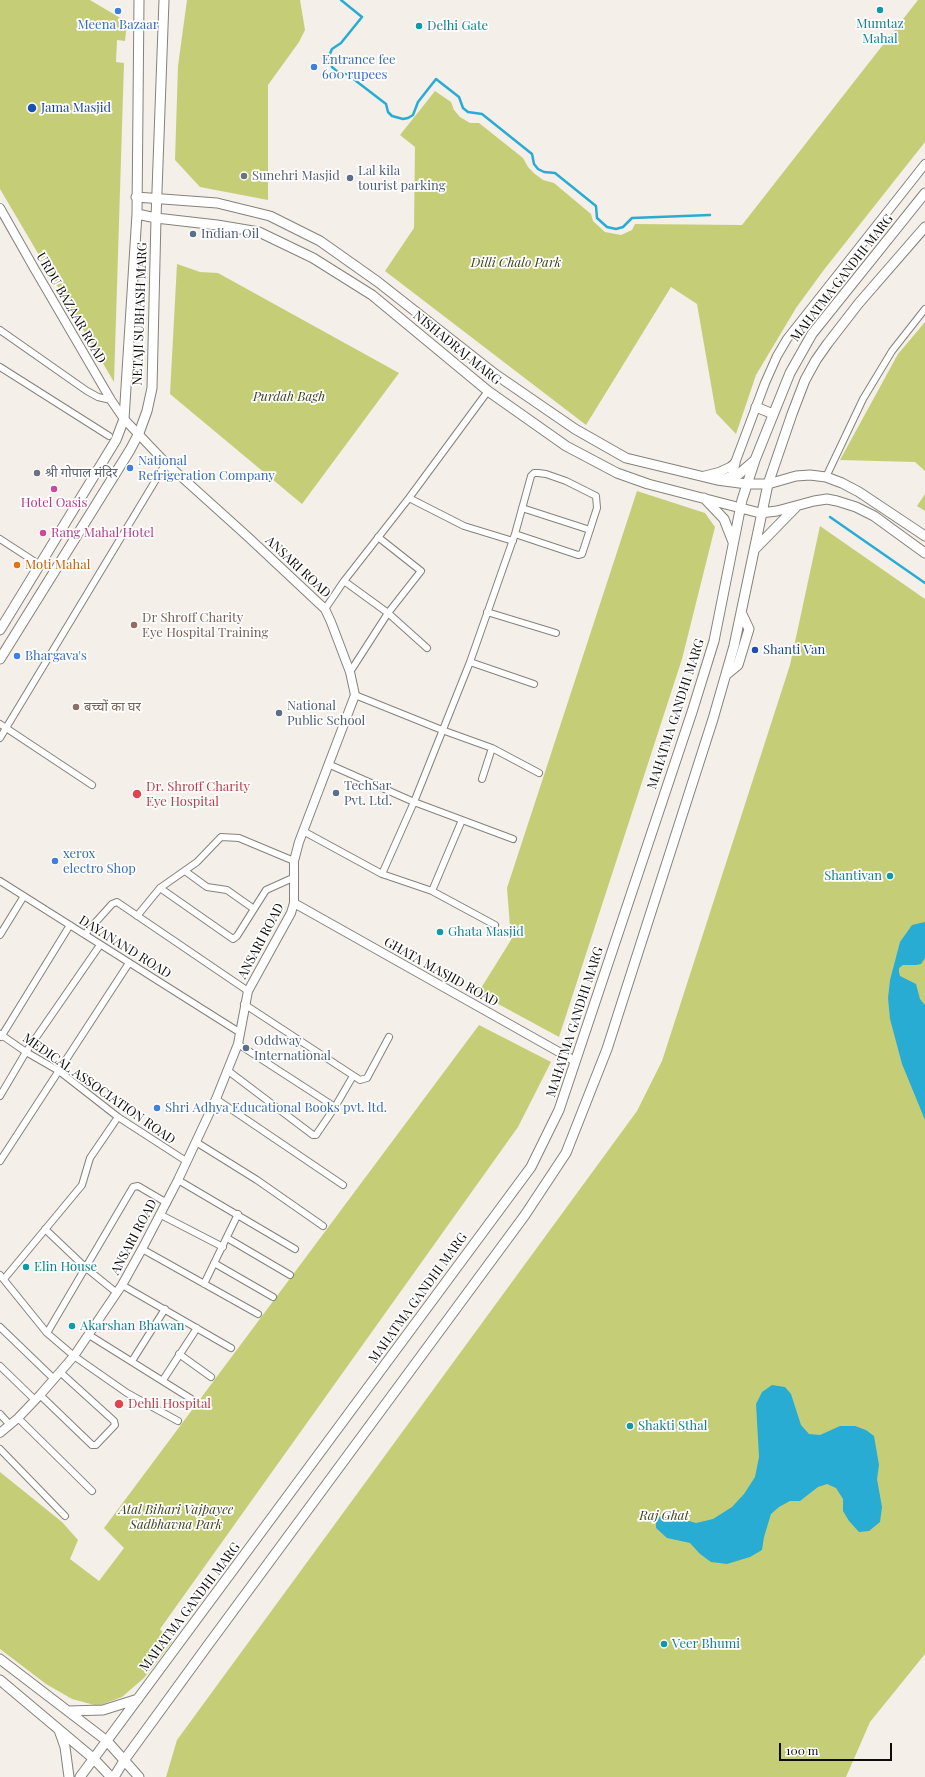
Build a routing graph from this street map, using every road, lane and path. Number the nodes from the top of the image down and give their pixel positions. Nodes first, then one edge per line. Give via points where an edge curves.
1 (139, 0) edge
2 (164, 0) edge
3 (925, 164) edge
4 (925, 193) edge
5 (136, 197) junction
6 (157, 197) junction
7 (0, 208) edge
8 (137, 214) junction
9 (156, 218) junction
10 (925, 227) edge
11 (925, 309) edge
12 (0, 330) edge
13 (0, 367) edge
14 (488, 391) junction
15 (111, 400) junction
16 (756, 407) junction
17 (773, 414) junction
18 (124, 419) junction
19 (139, 433) junction
20 (109, 436) dead end
21 (754, 460) junction
22 (166, 463) junction
23 (735, 463) junction
24 (703, 476) junction
25 (826, 477) junction
26 (732, 478) junction
27 (717, 480) junction
28 (747, 484) junction
29 (768, 484) junction
30 (409, 498) junction
31 (704, 498) junction
32 (797, 506) junction
33 (522, 508) junction
34 (741, 508) junction
35 (760, 513) junction
36 (590, 530) junction
37 (925, 536) edge
38 (378, 537) junction
39 (514, 537) junction
40 (0, 539) edge
41 (734, 543) junction
42 (753, 551) junction
43 (925, 553) edge
44 (40, 565) junction
45 (344, 581) junction
46 (325, 609) junction
47 (487, 612) junction
48 (388, 613) junction
49 (0, 629) edge
50 (556, 633) dead end
51 (427, 648) dead end
52 (0, 659) edge
53 (470, 662) junction
54 (350, 672) junction
55 (534, 684) dead end
56 (355, 695) junction
57 (0, 724) edge
58 (6, 728) junction
59 (442, 730) junction
60 (0, 738) edge
61 (492, 748) junction
62 (328, 764) junction
63 (539, 773) dead end
64 (482, 779) dead end
65 (92, 785) dead end
66 (414, 802) junction
67 (462, 820) junction
68 (303, 831) junction
69 (513, 839) dead end
70 (294, 861) junction
71 (185, 871) junction
72 (382, 874) junction
73 (295, 877) junction
74 (0, 881) edge
75 (160, 888) junction
76 (432, 891) junction
77 (24, 896) junction
78 (294, 903) junction
79 (254, 909) junction
80 (138, 916) junction
81 (70, 925) junction
82 (496, 925) dead end
83 (85, 934) junction
84 (0, 936) edge
85 (100, 945) junction
86 (129, 963) junction
87 (248, 991) junction
88 (244, 1004) junction
89 (239, 1032) junction
90 (1, 1035) edge
91 (389, 1037) dead end
92 (238, 1044) junction
93 (26, 1052) junction
94 (575, 1061) junction
95 (227, 1070) junction
96 (59, 1071) junction
97 (353, 1076) junction
98 (0, 1096) edge
99 (216, 1099) junction
100 (335, 1107) junction
101 (118, 1117) junction
102 (196, 1142) junction
103 (0, 1160) edge
104 (186, 1161) junction
105 (178, 1180) junction
106 (343, 1185) dead end
107 (167, 1203) junction
108 (238, 1214) junction
109 (161, 1215) junction
110 (323, 1226) dead end
111 (45, 1228) junction
112 (227, 1238) junction
113 (223, 1247) junction
114 (295, 1249) dead end
115 (142, 1250) junction
116 (214, 1263) junction
117 (86, 1268) junction
118 (290, 1275) dead end
119 (2, 1277) edge
120 (204, 1284) junction
121 (122, 1285) junction
122 (117, 1293) junction
123 (273, 1297) dead end
124 (165, 1309) junction
125 (258, 1314) dead end
126 (0, 1327) edge
127 (197, 1328) junction
128 (47, 1333) junction
129 (89, 1335) junction
130 (231, 1348) dead end
131 (179, 1354) junction
132 (74, 1356) junction
133 (132, 1361) junction
134 (0, 1366) edge
135 (60, 1372) junction
136 (211, 1376) dead end
137 (54, 1379) junction
138 (163, 1380) junction
139 (37, 1398) junction
140 (193, 1400) dead end
141 (0, 1414) edge
142 (18, 1418) junction
143 (178, 1421) dead end
144 (10, 1425) junction
145 (0, 1433) edge
146 (0, 1449) edge
147 (92, 1491) dead end
148 (65, 1516) dead end
149 (0, 1659) edge
150 (0, 1680) edge
151 (138, 1699) junction
152 (68, 1711) junction
153 (59, 1728) junction
154 (107, 1741) junction
155 (94, 1759) junction
156 (125, 1759) junction
157 (69, 1777) edge
158 (80, 1777) edge
159 (113, 1777) edge
160 (140, 1777) edge

1 - 5 main road, NETAJI SUBHASH MARG
2 - 6 main road, NETAJI SUBHASH MARG
3 - 16 street via 787,339 777,356
4 - 17 main road, MAHATMA GANDHI MARG via 812,334 790,373
5 - 6 main road, NISHADRAJ MARG
5 - 8 main road, NETAJI SUBHASH MARG
6 - 9 main road, NETAJI SUBHASH MARG
6 - 24 main road, NISHADRAJ MARG via 217,203 270,216 320,242 378,282 495,374 575,429 626,458
7 - 15 street, URDU BAZAAR ROAD
8 - 9 main road, NISHADRAJ MARG
8 - 18 main road, NETAJI SUBHASH MARG
9 - 14 main road, NISHADRAJ MARG via 259,232 313,258 372,295
9 - 19 main road, NETAJI SUBHASH MARG via 152,388
10 - 29 main road via 859,303 816,360 805,380
11 - 25 street via 892,351 863,399
12 - 15 street via 87,391
13 - 20 street
14 - 30 street
14 - 31 main road, NISHADRAJ MARG via 566,446 617,473 648,484
15 - 18 street, URDU BAZAAR ROAD
16 - 17 main road
16 - 23 street
17 - 21 main road, MAHATMA GANDHI MARG
18 - 19 street, ANSARI ROAD
18 - 44 main road, NETAJI SUBHASH MARG via 116,440
19 - 22 street, ANSARI ROAD
19 - 52 main road, NETAJI SUBHASH MARG
21 - 26 main road via 744,471
21 - 28 main road, MAHATMA GANDHI MARG
22 - 46 street, ANSARI ROAD
22 - 58 street
23 - 24 street via 719,472
23 - 26 main road
24 - 27 main road, NISHADRAJ MARG
25 - 29 main road, NISHADRAJ MARG via 796,476
25 - 37 main road, NISHADRAJ MARG via 842,482 859,492
26 - 27 main road
27 - 28 main road, NISHADRAJ MARG
28 - 29 main road, NISHADRAJ MARG
28 - 34 main road, MAHATMA GANDHI MARG
29 - 35 main road
30 - 38 street
30 - 39 street via 464,526
31 - 34 main road, NISHADRAJ MARG
31 - 41 main road via 724,519
32 - 35 main road
32 - 42 main road
32 - 43 main road via 827,499 856,507 874,516
33 - 36 street
33 - 36 street via 531,476 538,473 553,476 596,496 597,508
33 - 39 street
34 - 35 main road, NISHADRAJ MARG
34 - 41 main road, MAHATMA GANDHI MARG
35 - 42 main road
36 - 39 street via 584,550 578,555
38 - 45 street
38 - 48 street via 421,571
39 - 47 street
40 - 44 street
41 - 94 main road, MAHATMA GANDHI MARG via 714,641
42 - 156 main road via 726,674 607,1049 566,1153 525,1215
44 - 49 main road, NETAJI SUBHASH MARG
45 - 46 street
45 - 48 street
46 - 54 street, ANSARI ROAD
47 - 50 street
47 - 53 street
48 - 51 street
48 - 54 street
53 - 55 street
53 - 59 street
54 - 56 street, ANSARI ROAD
56 - 59 street
56 - 62 street, ANSARI ROAD
57 - 58 street
58 - 60 street
58 - 65 street
59 - 61 street
59 - 66 street
61 - 63 street
61 - 64 street
62 - 66 street
62 - 68 street, ANSARI ROAD
66 - 67 street
66 - 72 street
67 - 69 street
67 - 76 street
68 - 70 street, ANSARI ROAD
68 - 72 street
70 - 71 street via 239,838 224,836 218,838 197,862
70 - 73 street, ANSARI ROAD
71 - 75 street
71 - 79 street via 207,887 227,890
72 - 76 street
73 - 78 street, ANSARI ROAD
73 - 79 street via 266,890
74 - 77 street, DAYANAND ROAD
75 - 79 street via 233,939
75 - 80 street
76 - 82 street
77 - 81 street, DAYANAND ROAD
77 - 84 street
78 - 87 street, ANSARI ROAD via 287,922
78 - 94 street, GHATA MASJID ROAD
80 - 83 street via 114,902
80 - 87 street
81 - 83 street, DAYANAND ROAD
81 - 90 street
83 - 85 street, DAYANAND ROAD
85 - 86 street, DAYANAND ROAD
85 - 93 street
86 - 89 street, DAYANAND ROAD
86 - 96 street
87 - 88 street, ANSARI ROAD
88 - 89 street, ANSARI ROAD
88 - 97 street
89 - 92 street, ANSARI ROAD
90 - 93 street, MEDICAL ASSOCIATION ROAD
91 - 97 street via 367,1078 360,1080
92 - 95 street, ANSARI ROAD
92 - 100 street
93 - 96 street, MEDICAL ASSOCIATION ROAD
93 - 98 street
94 - 151 main road, MAHATMA GANDHI MARG via 559,1110 531,1167
95 - 99 street, ANSARI ROAD
95 - 100 street via 313,1135 316,1135
96 - 101 street, MEDICAL ASSOCIATION ROAD
96 - 103 street
97 - 100 street
99 - 102 street, ANSARI ROAD
99 - 106 street
101 - 104 street, MEDICAL ASSOCIATION ROAD
101 - 111 street via 90,1158 82,1185
102 - 104 street, ANSARI ROAD
102 - 110 street
104 - 105 street, ANSARI ROAD
105 - 107 street, ANSARI ROAD
105 - 108 street
107 - 109 street, ANSARI ROAD
107 - 117 street via 138,1186 133,1187
108 - 112 street
108 - 114 street
109 - 113 street
109 - 115 street, ANSARI ROAD
111 - 117 street
111 - 119 street
112 - 113 street
112 - 118 street
113 - 116 street
115 - 120 street
115 - 121 street, ANSARI ROAD
116 - 120 street
116 - 123 street
117 - 122 street
117 - 128 street
119 - 128 street
120 - 125 street
121 - 122 street, ANSARI ROAD
121 - 124 street
122 - 129 street, ANSARI ROAD
124 - 127 street
124 - 133 street
126 - 137 street
127 - 130 street
127 - 131 street
128 - 132 street
129 - 132 street, ANSARI ROAD
129 - 133 street
131 - 136 street
131 - 138 street
132 - 135 street, ANSARI ROAD
132 - 143 street via 127,1394
133 - 138 street
134 - 139 street
135 - 137 street, ANSARI ROAD
135 - 139 street via 114,1421 115,1425 96,1445 92,1445
137 - 139 street, ANSARI ROAD
138 - 140 street
139 - 142 street, ANSARI ROAD
141 - 144 street
142 - 144 street, ANSARI ROAD
142 - 147 street
144 - 145 street, ANSARI ROAD
146 - 148 street
149 - 152 main road
150 - 153 main road
151 - 152 main road via 103,1710
151 - 154 main road, MAHATMA GANDHI MARG
152 - 154 main road
153 - 155 main road
153 - 157 main road via 65,1747
154 - 155 main road, MAHATMA GANDHI MARG
154 - 156 main road
155 - 158 main road, MAHATMA GANDHI MARG
155 - 159 main road
156 - 159 main road
156 - 160 main road

